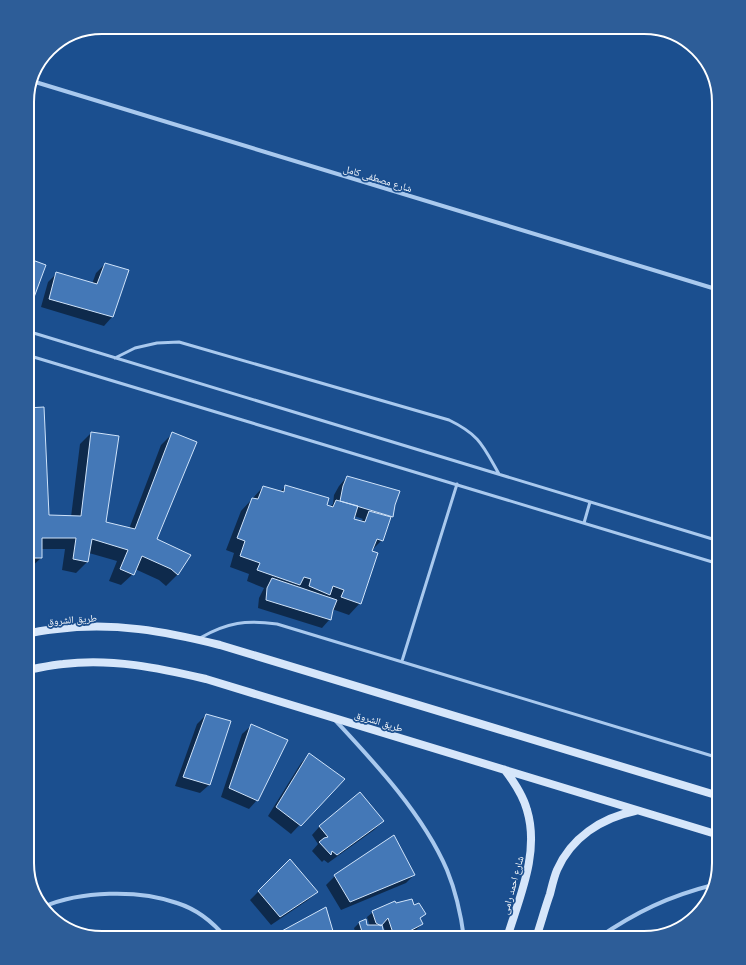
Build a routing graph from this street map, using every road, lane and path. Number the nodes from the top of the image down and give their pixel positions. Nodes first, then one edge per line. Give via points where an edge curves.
1 (37, 82) edge
2 (712, 288) edge
3 (34, 333) edge
4 (34, 357) edge
5 (115, 358) junction
6 (499, 474) junction
7 (457, 484) junction
8 (590, 502) junction
9 (584, 523) junction
10 (712, 539) edge
11 (712, 562) edge
12 (34, 633) edge
13 (198, 639) junction
14 (402, 661) junction
15 (34, 669) edge
16 (332, 717) junction
17 (712, 756) edge
18 (505, 770) junction
19 (712, 794) edge
20 (638, 810) junction
21 (712, 833) edge
22 (708, 885) edge
23 (49, 905) edge
24 (220, 931) edge
25 (463, 931) edge
26 (509, 931) edge
27 (538, 931) edge
28 (608, 931) edge

1 - 2 street, شارع مصطفى كامل
3 - 5 lane
4 - 7 lane
5 - 6 lane
5 - 6 lane via 135,348 157,342 179,342 449,420 473,434 482,443
6 - 8 lane
7 - 9 lane
7 - 14 lane
8 - 9 lane
8 - 10 lane
9 - 11 lane
12 - 13 street, طريق الشروق via 80,626 128,627
13 - 14 lane via 236,623 257,621 277,624
13 - 19 street, طريق الشروق
14 - 17 lane
15 - 16 street, طريق الشروق via 64,664 103,663 157,668 206,679
16 - 18 street, طريق الشروق
16 - 25 street via 371,760 433,840 448,870
18 - 20 street, طريق الشروق
18 - 26 street, شارع احمد رامى via 518,789 527,810 531,833 531,856
20 - 21 street, طريق الشروق
20 - 27 street via 602,822 573,845 557,870
22 - 28 street via 655,904
23 - 24 street via 100,894 154,897 177,902 199,913

